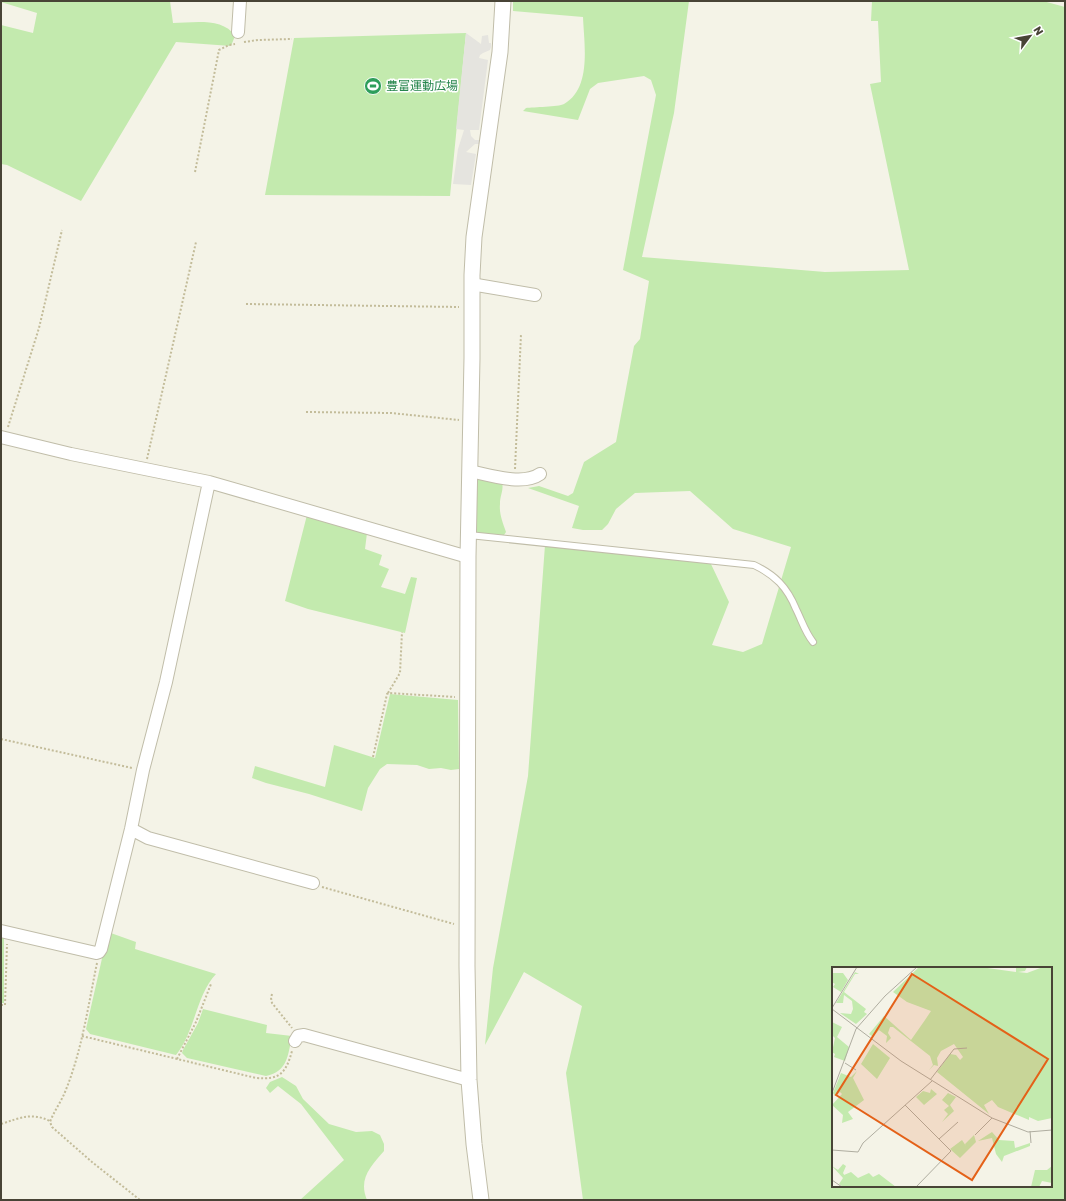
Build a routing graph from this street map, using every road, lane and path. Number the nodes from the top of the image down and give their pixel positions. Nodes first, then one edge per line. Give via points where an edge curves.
1 (240, 1) edge
2 (503, 1) edge
3 (239, 39) junction
4 (292, 39) dead end
5 (195, 172) dead end
6 (62, 230) dead end
7 (196, 242) dead end
8 (471, 284) junction
9 (535, 295) dead end
10 (246, 304) dead end
11 (472, 307) junction
12 (521, 334) dead end
13 (306, 412) dead end
14 (471, 421) junction
15 (3, 437) edge
16 (145, 469) junction
17 (470, 471) junction
18 (540, 474) dead end
19 (514, 479) junction
20 (209, 482) junction
21 (469, 535) junction
22 (468, 557) junction
23 (402, 632) dead end
24 (813, 642) dead end
25 (387, 694) junction
26 (468, 698) junction
27 (1, 739) edge
28 (373, 757) dead end
29 (143, 770) junction
30 (132, 829) junction
31 (313, 883) joint
32 (467, 928) junction
33 (4, 932) edge
34 (99, 952) junction
35 (211, 984) dead end
36 (272, 994) dead end
37 (1, 1005) edge
38 (82, 1036) junction
39 (297, 1039) junction
40 (177, 1059) junction
41 (469, 1080) junction
42 (50, 1121) junction
43 (1, 1124) edge
44 (140, 1200) edge
45 (481, 1200) edge

1 - 3 street
2 - 8 street via 500,52 474,237
3 - 4 path
3 - 5 path via 219,50
6 - 15 path via 39,328
7 - 16 path
8 - 9 street
8 - 11 street
10 - 11 path
11 - 14 street
12 - 19 path
13 - 14 path via 391,412
14 - 17 street
15 - 16 street
16 - 20 street
17 - 19 street
17 - 21 street
18 - 19 street via 528,479
20 - 22 street
20 - 29 street via 166,682
21 - 22 street
21 - 24 lane via 754,565 776,578 784,587 797,609 805,632
22 - 26 street
23 - 25 path via 400,673
25 - 26 path via 390,692
25 - 28 path
26 - 32 street
27 - 29 path
29 - 30 street
30 - 31 street via 148,838
30 - 34 street
31 - 32 path
32 - 41 street
33 - 34 street
33 - 37 path via 6,1005
34 - 38 path
35 - 40 path via 196,1022
36 - 39 path via 272,1003
38 - 40 path
38 - 42 path via 65,1092
39 - 40 path via 288,1066 280,1075 273,1078 256,1078
39 - 41 street via 304,1035
41 - 45 street
42 - 43 path via 34,1116
42 - 44 path via 52,1127

